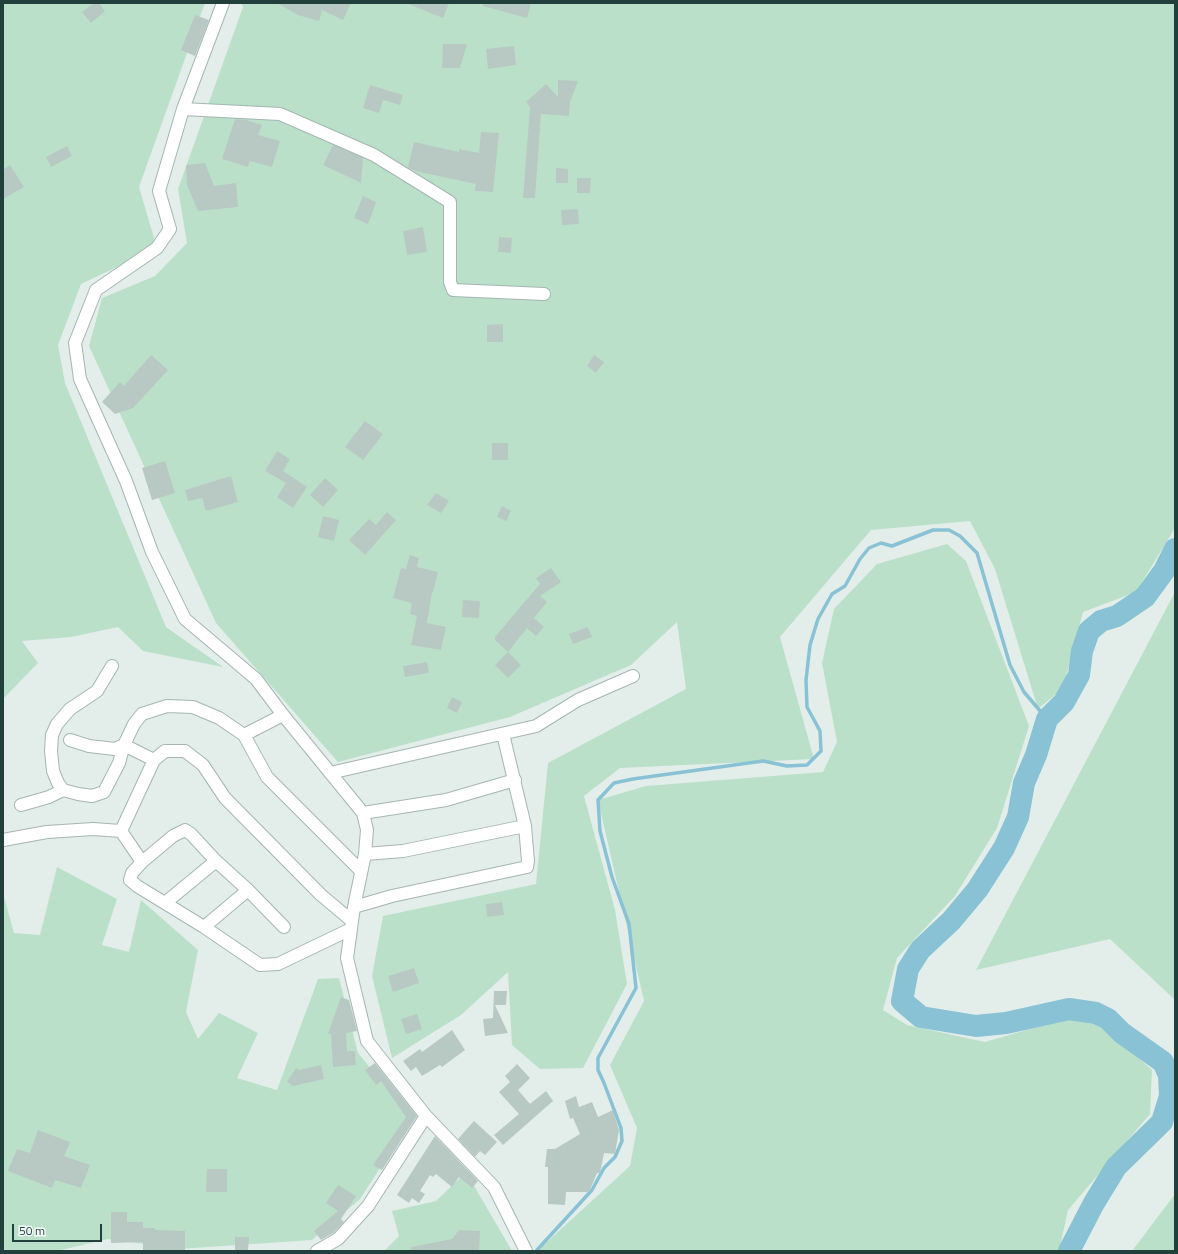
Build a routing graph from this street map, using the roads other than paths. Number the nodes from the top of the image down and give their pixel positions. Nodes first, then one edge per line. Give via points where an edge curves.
1 (223, 3) edge
2 (183, 109) junction
3 (544, 294) dead end
4 (112, 666) dead end
5 (633, 676) dead end
6 (282, 715) junction
7 (503, 734) junction
8 (244, 735) junction
9 (70, 740) dead end
10 (124, 745) junction
11 (154, 760) junction
12 (330, 773) junction
13 (515, 780) junction
14 (63, 790) junction
15 (21, 805) dead end
16 (363, 812) junction
17 (525, 826) junction
18 (121, 832) junction
19 (3, 840) edge
20 (365, 854) junction
21 (216, 861) junction
22 (142, 862) junction
23 (360, 870) junction
24 (248, 890) junction
25 (165, 903) junction
26 (354, 907) junction
27 (351, 925) junction
28 (204, 927) junction
29 (284, 927) dead end
30 (426, 1116) junction
31 (337, 1245) edge
32 (317, 1251) edge
33 (526, 1251) edge

1 - 2 street
2 - 3 street via 280,114 374,155 450,202 450,282 453,290
2 - 6 street via 158,191 170,229 157,248 96,290 75,343 80,379 126,480 152,552 185,618 256,679
4 - 14 street via 97,691 70,709 56,724 50,751 53,771
5 - 7 street via 578,700 536,726
6 - 8 street
6 - 12 street
7 - 12 street
7 - 13 street
8 - 10 street via 219,718 193,707 167,706 142,714
8 - 23 street via 267,777
9 - 10 street via 89,746 115,749
10 - 11 street
10 - 14 street via 119,763 104,792 92,796
11 - 18 street
11 - 27 street via 165,751 185,751 203,765 225,798
12 - 16 street
13 - 16 street via 446,800
13 - 17 street
14 - 15 street
16 - 20 street via 367,830
17 - 20 street via 403,851
17 - 26 street via 528,861 526,867 392,896
18 - 19 street via 93,829 47,832
18 - 22 street
20 - 23 street
21 - 22 street via 185,830
21 - 24 street
21 - 25 street
22 - 25 street via 132,873 130,880
23 - 26 street
24 - 28 street
24 - 29 street
25 - 28 street
26 - 27 street
27 - 28 street via 278,964 260,964
27 - 30 street via 347,958 367,1041
30 - 31 street via 368,1206
30 - 33 street via 494,1187
31 - 32 street

